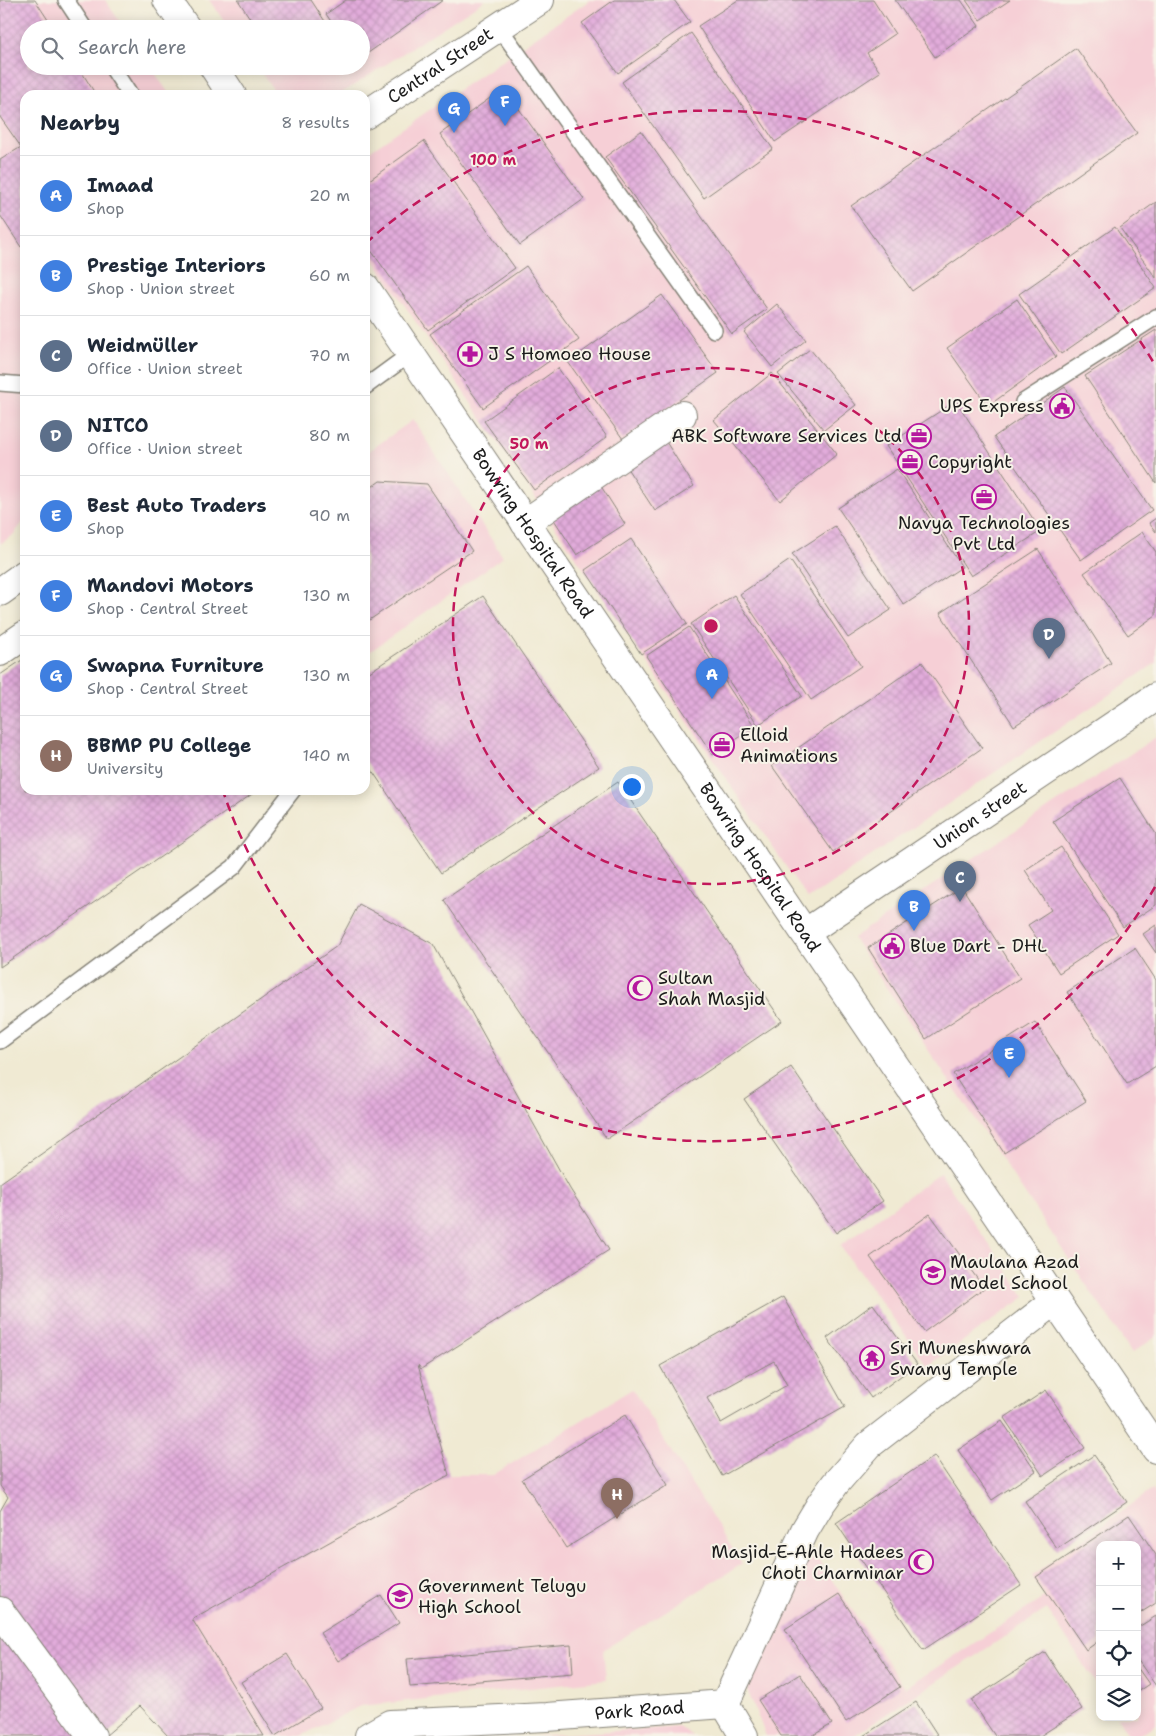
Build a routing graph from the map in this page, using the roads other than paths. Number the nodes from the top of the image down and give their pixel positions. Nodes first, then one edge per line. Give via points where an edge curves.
1 (66, 0) edge
2 (167, 0) edge
3 (540, 0) edge
4 (79, 20) edge
5 (181, 20) edge
6 (499, 27) junction
7 (117, 75) edge
8 (219, 75) edge
9 (127, 90) edge
10 (229, 90) edge
11 (370, 112) edge
12 (370, 294) edge
13 (1156, 317) edge
14 (714, 330) dead end
15 (410, 354) junction
16 (370, 383) edge
17 (0, 384) edge
18 (20, 385) edge
19 (1023, 402) dead end
20 (682, 415) dead end
21 (525, 523) junction
22 (20, 578) edge
23 (0, 592) edge
24 (20, 639) edge
25 (0, 652) edge
26 (1156, 697) edge
27 (289, 795) edge
28 (805, 933) junction
29 (0, 1041) edge
30 (1055, 1301) junction
31 (1156, 1449) edge
32 (0, 1611) edge
33 (725, 1704) junction
34 (92, 1736) edge
35 (369, 1736) edge
36 (744, 1736) edge

1 - 4 lane
2 - 5 street
3 - 6 street, Central Street
6 - 11 street, Central Street
6 - 14 lane
7 - 9 lane
8 - 10 street
12 - 15 street, Bowring Hospital Road
13 - 19 lane
15 - 16 lane
15 - 21 street, Bowring Hospital Road
17 - 18 lane
20 - 21 street
21 - 28 street, Bowring Hospital Road
22 - 23 street
24 - 25 street
26 - 28 street, Union street
27 - 29 lane via 234,867
28 - 30 street, Bowring Hospital Road
30 - 31 street, Bowring Hospital Road
30 - 33 street via 869,1445 840,1477 805,1530
32 - 34 street
33 - 35 street, Park Road via 390,1724
33 - 36 street

